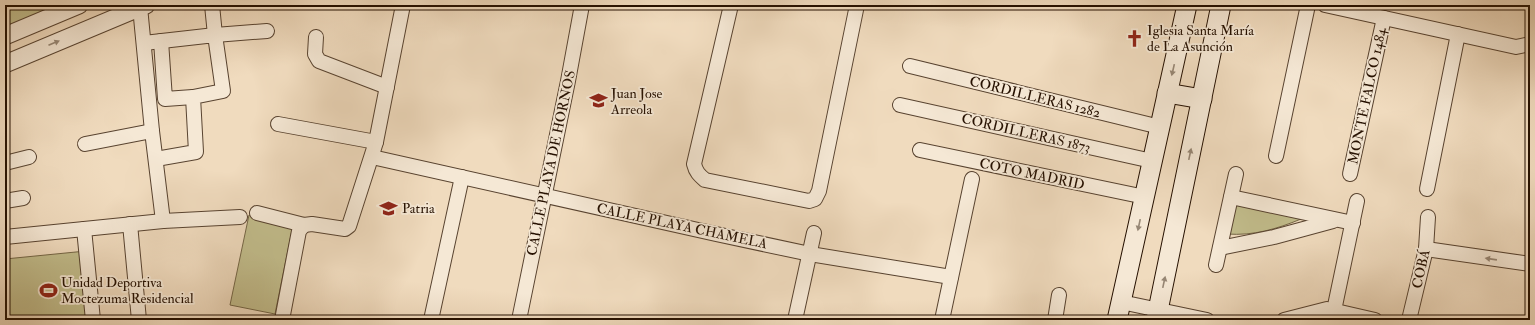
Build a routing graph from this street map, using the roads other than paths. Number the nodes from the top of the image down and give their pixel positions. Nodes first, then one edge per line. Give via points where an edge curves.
1 (212, 5) edge
2 (403, 5) edge
3 (582, 5) edge
4 (731, 5) edge
5 (858, 5) edge
6 (1187, 5) edge
7 (1221, 5) edge
8 (1308, 5) edge
9 (1325, 5) edge
10 (76, 6) edge
11 (143, 6) edge
12 (1384, 18) junction
13 (22, 28) junction
14 (267, 31) dead end
15 (1458, 34) junction
16 (215, 35) junction
17 (5, 36) edge
18 (316, 37) dead end
19 (161, 41) junction
20 (144, 43) junction
21 (1530, 44) edge
22 (28, 54) junction
23 (5, 64) edge
24 (910, 66) dead end
25 (387, 87) junction
26 (1168, 93) junction
27 (193, 97) junction
28 (166, 99) junction
29 (1202, 100) junction
30 (149, 101) junction
31 (900, 105) dead end
32 (278, 124) dead end
33 (1160, 127) junction
34 (152, 131) junction
35 (376, 142) junction
36 (85, 144) dead end
37 (920, 150) dead end
38 (1276, 156) dead end
39 (29, 157) dead end
40 (372, 157) junction
41 (156, 159) junction
42 (1152, 162) junction
43 (5, 163) edge
44 (1236, 174) dead end
45 (1350, 174) dead end
46 (462, 177) junction
47 (972, 179) dead end
48 (1427, 189) dead end
49 (545, 196) junction
50 (1145, 197) junction
51 (1231, 197) junction
52 (23, 198) dead end
53 (5, 200) edge
54 (1357, 201) dead end
55 (257, 213) dead end
56 (240, 217) dead end
57 (1428, 217) dead end
58 (1338, 220) junction
59 (163, 221) junction
60 (1353, 223) junction
61 (130, 224) junction
62 (304, 225) junction
63 (84, 229) junction
64 (814, 233) dead end
65 (5, 237) edge
66 (1220, 248) junction
67 (1426, 249) junction
68 (810, 254) junction
69 (1530, 264) edge
70 (1216, 265) dead end
71 (951, 277) junction
72 (1059, 295) dead end
73 (1121, 302) junction
74 (1158, 315) edge
75 (1333, 315) edge
76 (94, 320) edge
77 (139, 320) edge
78 (282, 320) edge
79 (431, 320) edge
80 (519, 320) edge
81 (795, 320) edge
82 (942, 320) edge
83 (1055, 320) edge
84 (1118, 320) edge
85 (1207, 320) edge
86 (1284, 320) edge
87 (1375, 320) edge
88 (1409, 320) edge

1 - 16 street
2 - 25 street
3 - 49 street, CALLE PLAYA DE HORNOS
4 - 5 street via 695,168 706,180 809,201 814,199 819,191
6 -> 26 main road
7 - 29 main road
8 - 38 street
9 - 12 street
10 - 13 street
11 - 20 street
22 -> 11 street
12 - 15 street
12 - 45 street, MONTE FALCO 1484
13 - 17 street
13 - 22 street
14 - 16 street
15 - 21 street via 1516,47
15 - 48 street
16 - 19 street
16 - 27 street via 223,91
18 - 25 street via 315,54 319,61
19 - 20 street
19 - 28 street
20 - 30 street
22 - 23 street
24 - 33 street, CORDILLERAS 1282
25 - 35 street
26 - 29 main road
26 - 33 main road
27 - 28 street
27 - 41 street via 196,152
28 - 30 street
74 -> 29 main road
30 - 34 street
31 - 42 street, CORDILLERAS 1873
32 - 35 street
33 - 42 main road
34 - 36 street
34 - 41 street
35 - 40 street
37 - 50 street, COTO MADRID
39 - 43 street
40 - 46 street, CALLE PLAYA CHAMELA
40 - 62 street via 347,228
41 - 59 street
42 - 50 main road
44 - 51 street
46 - 49 street, CALLE PLAYA CHAMELA
46 - 79 street
47 - 71 street
49 - 68 street, CALLE PLAYA CHAMELA
49 - 80 street, CALLE PLAYA DE HORNOS
50 -> 73 main road
51 - 58 street
51 - 66 street
52 - 53 street
54 - 60 street
55 - 62 street
56 - 59 street
57 - 67 street, COBÁ
58 - 60 street
58 - 66 street
59 - 61 street
60 - 75 street
61 - 63 street
61 - 77 street
62 - 78 street via 299,231
63 - 65 street
63 - 76 street
64 - 68 street
66 - 70 street
69 -> 67 street
67 - 88 street, COBÁ
68 - 71 street, CALLE PLAYA CHAMELA
68 - 81 street
71 - 82 street
72 - 83 street
73 - 74 street
73 - 84 main road
74 - 85 street
75 - 86 street via 1327,309
75 - 87 street

